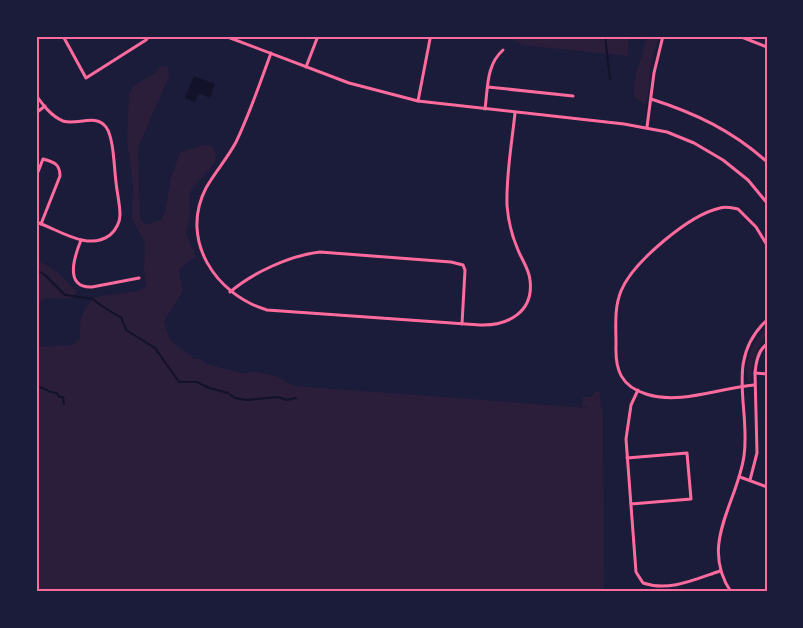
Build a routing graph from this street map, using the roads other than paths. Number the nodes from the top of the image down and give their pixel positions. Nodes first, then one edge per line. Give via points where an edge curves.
1 (63, 36) edge
2 (149, 36) edge
3 (225, 36) edge
4 (318, 36) edge
5 (663, 36) edge
6 (739, 36) edge
7 (235, 38) edge
8 (430, 39) dead end
9 (767, 47) edge
10 (503, 50) dead end
11 (271, 53) junction
12 (306, 67) junction
13 (488, 87) junction
14 (36, 95) edge
15 (573, 96) dead end
16 (651, 99) junction
17 (418, 101) junction
18 (45, 106) junction
19 (486, 109) junction
20 (515, 112) junction
21 (36, 113) edge
22 (647, 127) junction
23 (767, 162) edge
24 (36, 177) edge
25 (767, 203) edge
26 (36, 222) edge
27 (41, 224) junction
28 (81, 240) junction
29 (767, 245) edge
30 (139, 278) dead end
31 (230, 292) junction
32 (767, 320) edge
33 (462, 324) junction
34 (767, 344) edge
35 (755, 373) junction
36 (767, 374) edge
37 (754, 385) junction
38 (742, 386) junction
39 (638, 390) junction
40 (627, 458) junction
41 (740, 477) junction
42 (750, 480) junction
43 (767, 487) edge
44 (631, 504) junction
45 (720, 571) junction
46 (731, 592) edge

1 - 2 street via 86,78
3 - 7 street
4 - 12 street
5 - 16 street
6 - 9 street
7 - 11 street
8 - 17 street
10 - 13 street via 493,61
11 - 12 street
11 - 31 street via 242,129 205,190 198,215 197,230 205,260
12 - 17 street
13 - 15 street
13 - 19 street
14 - 18 street
16 - 22 street
16 - 23 street via 720,127
17 - 19 street
18 - 21 street
18 - 28 street via 67,122 98,121 109,134 120,215 108,236 94,242
19 - 20 street
20 - 22 street
20 - 33 street via 507,203 512,232 530,278 529,297 521,312 502,324
22 - 25 street via 685,138 713,153 739,172
24 - 27 street via 43,159 55,163 60,170
26 - 27 street
27 - 28 street
28 - 30 street via 72,267 80,284 92,287
29 - 39 street via 746,215 738,209 720,208 668,238 633,270 618,300 616,357 625,383
31 - 33 street via 267,309
31 - 33 street via 251,277 305,254 451,262 463,265 465,270
32 - 38 street via 747,347
34 - 35 street via 756,361
35 - 36 street
35 - 37 street
37 - 38 street
37 - 42 street via 758,431
38 - 39 street via 679,398
38 - 41 street via 745,431
39 - 40 street via 628,421
40 - 44 street
40 - 44 street via 687,453 691,500
41 - 42 street
41 - 45 street via 718,539
42 - 43 street
44 - 45 street via 636,572 643,583 663,586
45 - 46 street

